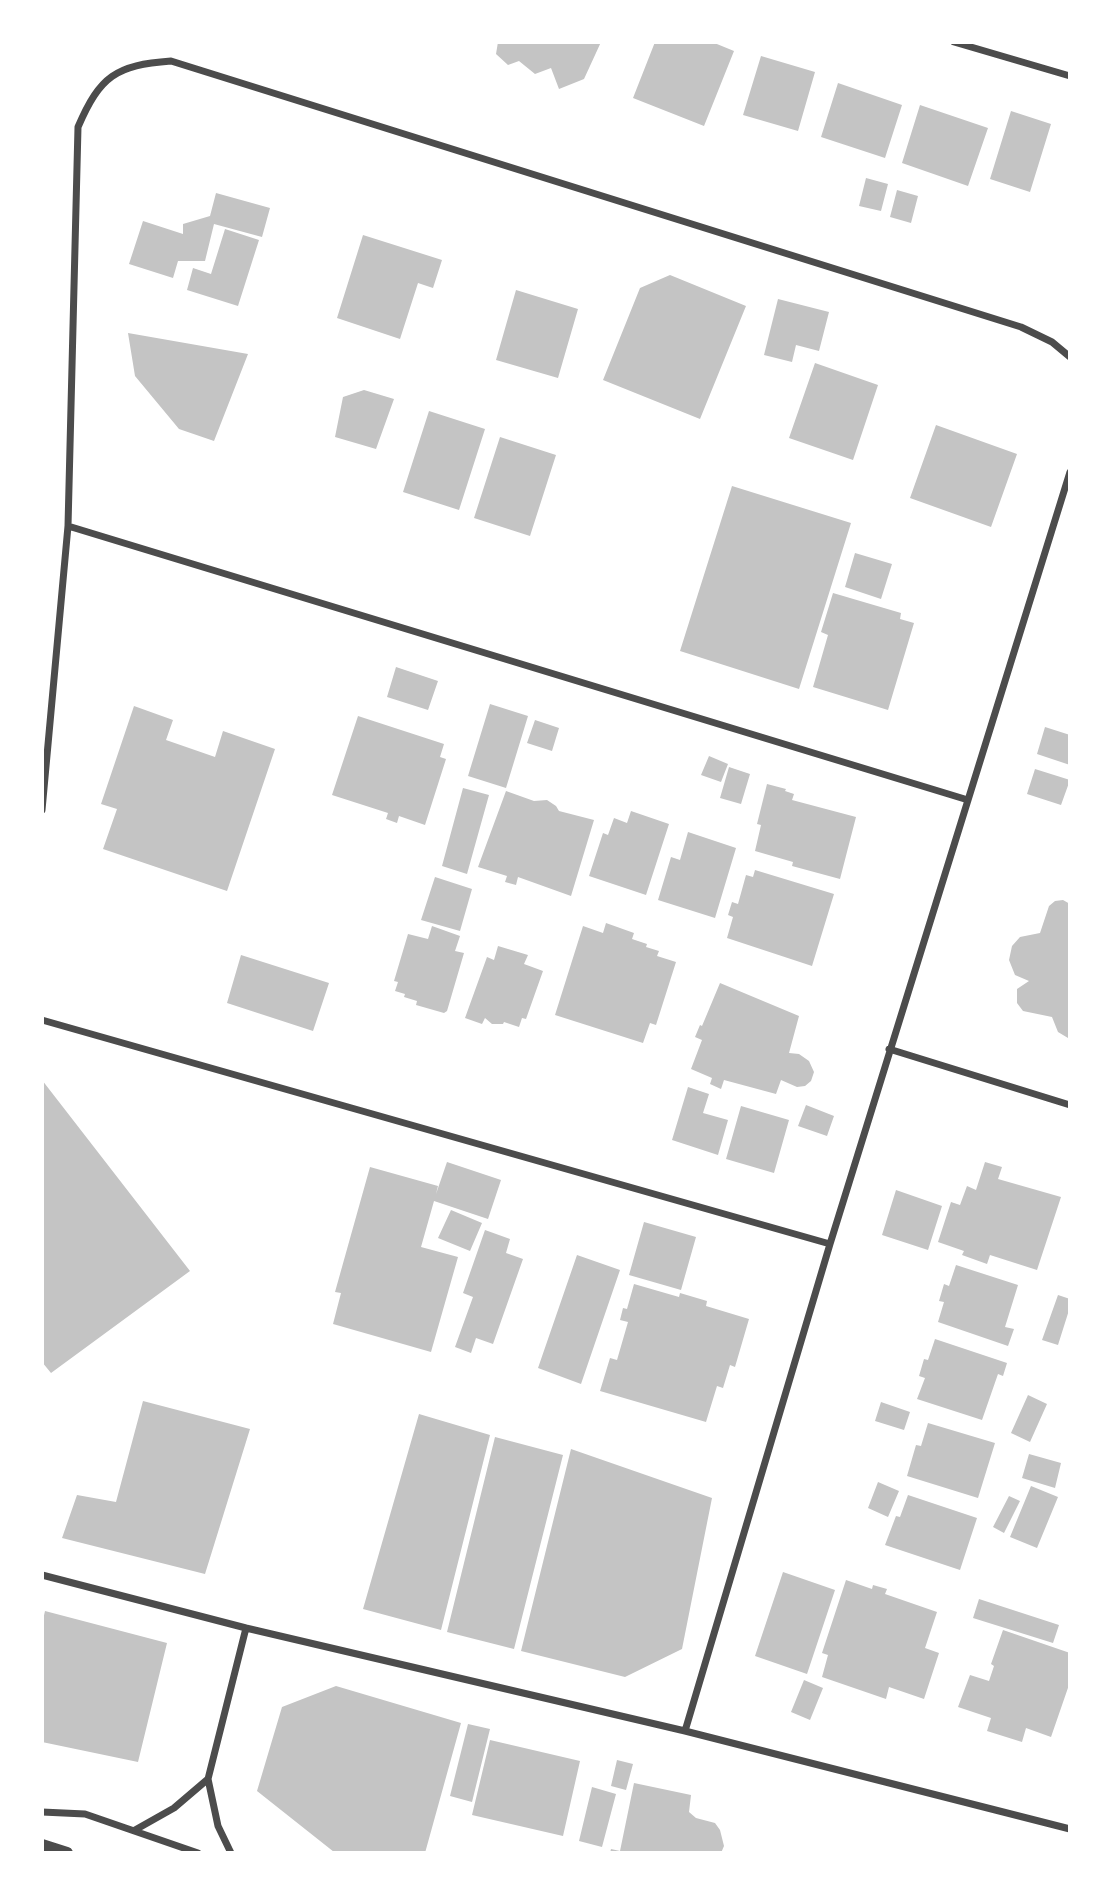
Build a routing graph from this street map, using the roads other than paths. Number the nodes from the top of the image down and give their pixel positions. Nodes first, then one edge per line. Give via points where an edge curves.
1 (959, 43) edge
2 (1070, 76) edge
3 (1070, 358) edge
4 (1070, 472) edge
5 (68, 527) junction
6 (968, 800) junction
7 (42, 810) edge
8 (42, 1020) edge
9 (889, 1049) junction
10 (1070, 1104) edge
11 (830, 1244) junction
12 (42, 1575) edge
13 (246, 1628) junction
14 (685, 1731) junction
15 (208, 1779) junction
16 (42, 1812) edge
17 (1070, 1829) edge
18 (135, 1830) junction
19 (42, 1845) edge
20 (67, 1853) edge
21 (198, 1853) edge
22 (231, 1853) edge

1 - 2 street
3 - 5 street via 1052,342 1021,327 171,61 138,64 109,77 90,98 78,127
4 - 6 street
5 - 6 street
5 - 7 street
6 - 9 street
8 - 11 street
9 - 10 street
9 - 11 street
11 - 14 street
12 - 13 street
13 - 14 street
13 - 15 street
14 - 17 street
15 - 18 street via 174,1808
15 - 22 street via 218,1826
16 - 18 street via 85,1814
18 - 21 street
19 - 20 street

